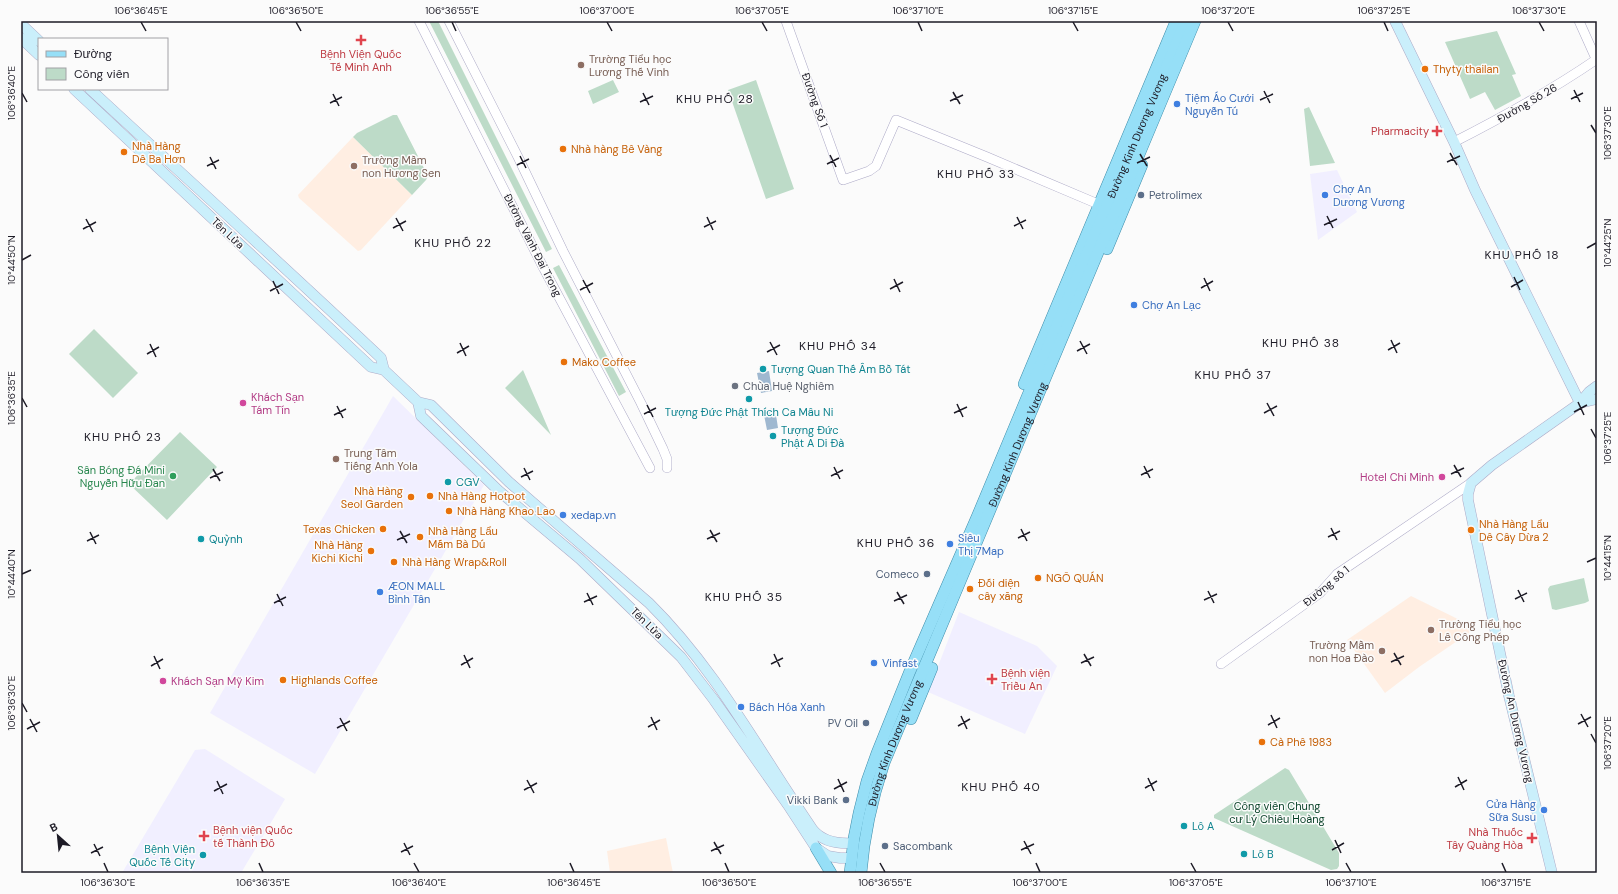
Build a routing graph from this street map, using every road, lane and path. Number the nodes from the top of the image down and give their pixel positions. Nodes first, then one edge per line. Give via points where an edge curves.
1 (419, 21) edge
2 (449, 21) edge
3 (786, 21) edge
4 (1176, 21) edge
5 (1186, 21) edge
6 (1194, 21) edge
7 (1201, 21) edge
8 (1395, 21) edge
9 (1580, 21) edge
10 (21, 24) edge
11 (21, 38) edge
12 (38, 40) edge
13 (38, 54) edge
14 (1597, 60) edge
15 (1171, 63) junction
16 (75, 90) edge
17 (91, 90) edge
18 (1454, 142) junction
19 (1102, 206) junction
20 (1052, 349) junction
21 (384, 370) junction
22 (1597, 386) edge
23 (1597, 399) edge
24 (418, 402) junction
25 (1580, 403) junction
26 (1012, 446) junction
27 (650, 468) dead end
28 (667, 468) dead end
29 (1471, 483) junction
30 (1221, 664) dead end
31 (907, 670) junction
32 (924, 677) junction
33 (863, 844) junction
34 (816, 848) junction
35 (862, 857) junction
36 (831, 873) edge
37 (850, 873) edge
38 (861, 873) edge
39 (869, 873) edge
40 (1552, 873) edge

1 - 27 street, Đường Vành Đai Trong via 544,269
2 - 28 street via 641,403 667,459
3 - 19 street, Đường Số 1 via 843,180 869,171 878,162 896,120
4 - 15 main road, Đường Kinh Dương Vương
5 - 15 main road, Đường Kinh Dương Vương
6 - 15 main road, Đường Kinh Dương Vương
7 - 15 main road, Đường Kinh Dương Vương
8 - 18 main road
9 - 14 street
10 - 12 main road
11 - 13 main road
14 - 18 street, Đường Số 26 via 1506,115
15 - 19 main road, Đường Kinh Dương Vương
15 - 20 main road, Đường Kinh Dương Vương via 1168,92 1129,198
16 - 21 main road, Tên Lửa via 371,368
17 - 21 main road, Tên Lửa via 381,358
18 - 25 main road
19 - 20 main road, Đường Kinh Dương Vương
20 - 26 main road, Đường Kinh Dương Vương
20 - 26 main road, Đường Kinh Dương Vương
21 - 24 main road, Tên Lửa
22 - 25 main road
23 - 25 main road
24 - 33 main road, Tên Lửa via 431,405 509,482 666,620 730,702 817,835 841,843
24 - 34 main road, Tên Lửa via 421,416 499,491 580,560 681,657 714,700
25 - 29 main road via 1492,465
26 - 31 main road, Đường Kinh Dương Vương via 973,517
26 - 32 main road, Đường Kinh Dương Vương via 995,508
29 - 30 street, Đường số 1 via 1337,574 1320,593
29 - 40 main road, Đường An Dương Vương via 1468,500 1509,696
31 - 32 main road
31 - 33 main road, Đường Kinh Dương Vương via 862,797 856,829
32 - 33 main road, Đường Kinh Dương Vương
33 - 35 main road, Đường Kinh Dương Vương
33 - 35 main road, Đường Kinh Dương Vương
34 - 35 main road, Tên Lửa via 828,856
34 - 36 main road
35 - 37 main road, Đường Kinh Dương Vương
35 - 38 main road, Đường Kinh Dương Vương
35 - 39 main road, Đường Kinh Dương Vương

